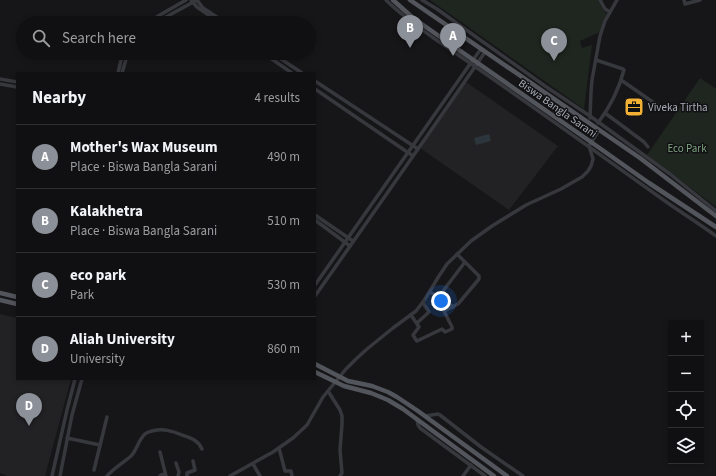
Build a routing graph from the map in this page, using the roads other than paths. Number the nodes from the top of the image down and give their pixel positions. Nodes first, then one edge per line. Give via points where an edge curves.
1 (186, 0) edge
2 (197, 0) edge
3 (386, 0) edge
4 (393, 0) edge
5 (410, 0) edge
6 (422, 0) edge
7 (600, 0) edge
8 (617, 0) edge
9 (684, 0) edge
10 (700, 0) edge
11 (192, 1) edge
12 (610, 12) junction
13 (158, 16) edge
14 (167, 16) edge
15 (210, 16) edge
16 (215, 16) edge
17 (483, 51) junction
18 (121, 60) edge
19 (126, 60) edge
20 (273, 60) edge
21 (282, 60) edge
22 (596, 60) junction
23 (474, 64) junction
24 (118, 72) edge
25 (122, 72) edge
26 (291, 72) edge
27 (300, 72) edge
28 (0, 79) edge
29 (621, 80) junction
30 (16, 82) edge
31 (316, 82) edge
32 (0, 84) edge
33 (16, 87) edge
34 (316, 89) edge
35 (660, 107) dead end
36 (606, 113) junction
37 (590, 116) junction
38 (598, 122) junction
39 (590, 123) junction
40 (599, 130) junction
41 (590, 144) junction
42 (413, 146) junction
43 (648, 147) dead end
44 (418, 149) junction
45 (408, 152) junction
46 (413, 156) junction
47 (716, 211) edge
48 (316, 215) edge
49 (716, 216) edge
50 (316, 221) edge
51 (716, 227) edge
52 (716, 236) edge
53 (348, 238) junction
54 (353, 241) junction
55 (345, 242) junction
56 (350, 246) junction
57 (457, 254) junction
58 (465, 262) junction
59 (316, 284) edge
60 (430, 292) junction
61 (0, 293) edge
62 (316, 295) edge
63 (16, 297) edge
64 (439, 297) junction
65 (0, 300) edge
66 (422, 303) junction
67 (16, 304) edge
68 (453, 307) junction
69 (444, 311) junction
70 (411, 315) junction
71 (417, 323) junction
72 (316, 365) edge
73 (316, 372) edge
74 (340, 378) junction
75 (75, 380) edge
76 (82, 380) edge
77 (336, 382) junction
78 (328, 391) junction
79 (424, 416) junction
80 (107, 417) dead end
81 (417, 420) junction
82 (68, 438) junction
83 (100, 445) junction
84 (279, 448) junction
85 (202, 449) dead end
86 (160, 452) dead end
87 (193, 461) dead end
88 (176, 463) dead end
89 (252, 464) junction
90 (471, 465) junction
91 (94, 470) dead end
92 (166, 475) edge
93 (52, 476) edge
94 (60, 476) edge
95 (107, 476) edge
96 (160, 476) edge
97 (178, 476) edge
98 (187, 476) edge
99 (230, 476) edge
100 (260, 476) edge
101 (292, 476) edge
102 (340, 476) edge
103 (463, 476) edge
104 (485, 476) edge
105 (494, 476) edge
106 (507, 476) edge
107 (523, 476) edge

1 - 13 street
2 - 11 street
2 - 16 street via 203,8
3 - 23 street via 410,21
4 - 23 main road, Biswa Bangla Sarani
5 - 17 main road, Biswa Bangla Sarani
6 - 37 street
7 - 12 street
8 - 12 street
9 - 10 street via 686,4
11 - 14 street
11 - 15 street
12 - 22 street via 600,36
17 - 23 street
17 - 39 main road, Biswa Bangla Sarani
18 - 24 street
19 - 25 street
20 - 26 street
21 - 27 street
22 - 29 street via 623,69
22 - 37 street
23 - 41 main road, Biswa Bangla Sarani
23 - 42 street
23 - 44 street via 452,102
28 - 30 street
29 - 35 street
29 - 36 street
31 - 42 street
32 - 33 street
34 - 45 street
36 - 38 street
36 - 43 street
37 - 38 street
37 - 39 street
38 - 47 street
39 - 40 main road, Biswa Bangla Sarani
40 - 41 street
40 - 49 main road, Biswa Bangla Sarani
41 - 51 main road, Biswa Bangla Sarani
41 - 52 street via 660,198
41 - 57 street via 593,160 588,171 582,176 509,215
42 - 44 street
42 - 45 street
44 - 46 street
45 - 46 street
45 - 53 street
46 - 54 street
48 - 53 street
50 - 55 street
53 - 54 street
53 - 55 street
54 - 56 street
55 - 56 street
55 - 59 street
56 - 62 street
57 - 58 street
57 - 60 street
58 - 64 street
58 - 68 street via 480,278
60 - 64 street
60 - 66 street
61 - 63 main road
64 - 68 street
64 - 69 street
65 - 67 main road
66 - 70 street
66 - 71 street via 430,312
68 - 69 street
69 - 71 street via 452,329 445,332 442,329 417,341 413,335 419,328
70 - 71 street
70 - 74 street via 367,349
72 - 74 main road
73 - 77 main road
74 - 77 street
74 - 79 main road via 388,392
75 - 93 street
76 - 82 street
77 - 78 street
77 - 81 main road via 348,388 371,392 403,409
78 - 84 street via 307,424 294,438
78 - 102 street via 342,416
79 - 106 main road
79 - 107 street via 440,415
80 - 83 street
81 - 90 street via 420,428
81 - 105 main road
82 - 83 street
82 - 94 street
83 - 91 street
84 - 89 street
84 - 101 street via 285,470 291,471
85 - 95 street via 196,440 172,431 146,433 130,457
86 - 92 street
87 - 98 street via 195,469 187,473
88 - 97 street
89 - 99 street
89 - 100 street
90 - 103 street
90 - 104 street
92 - 96 street

